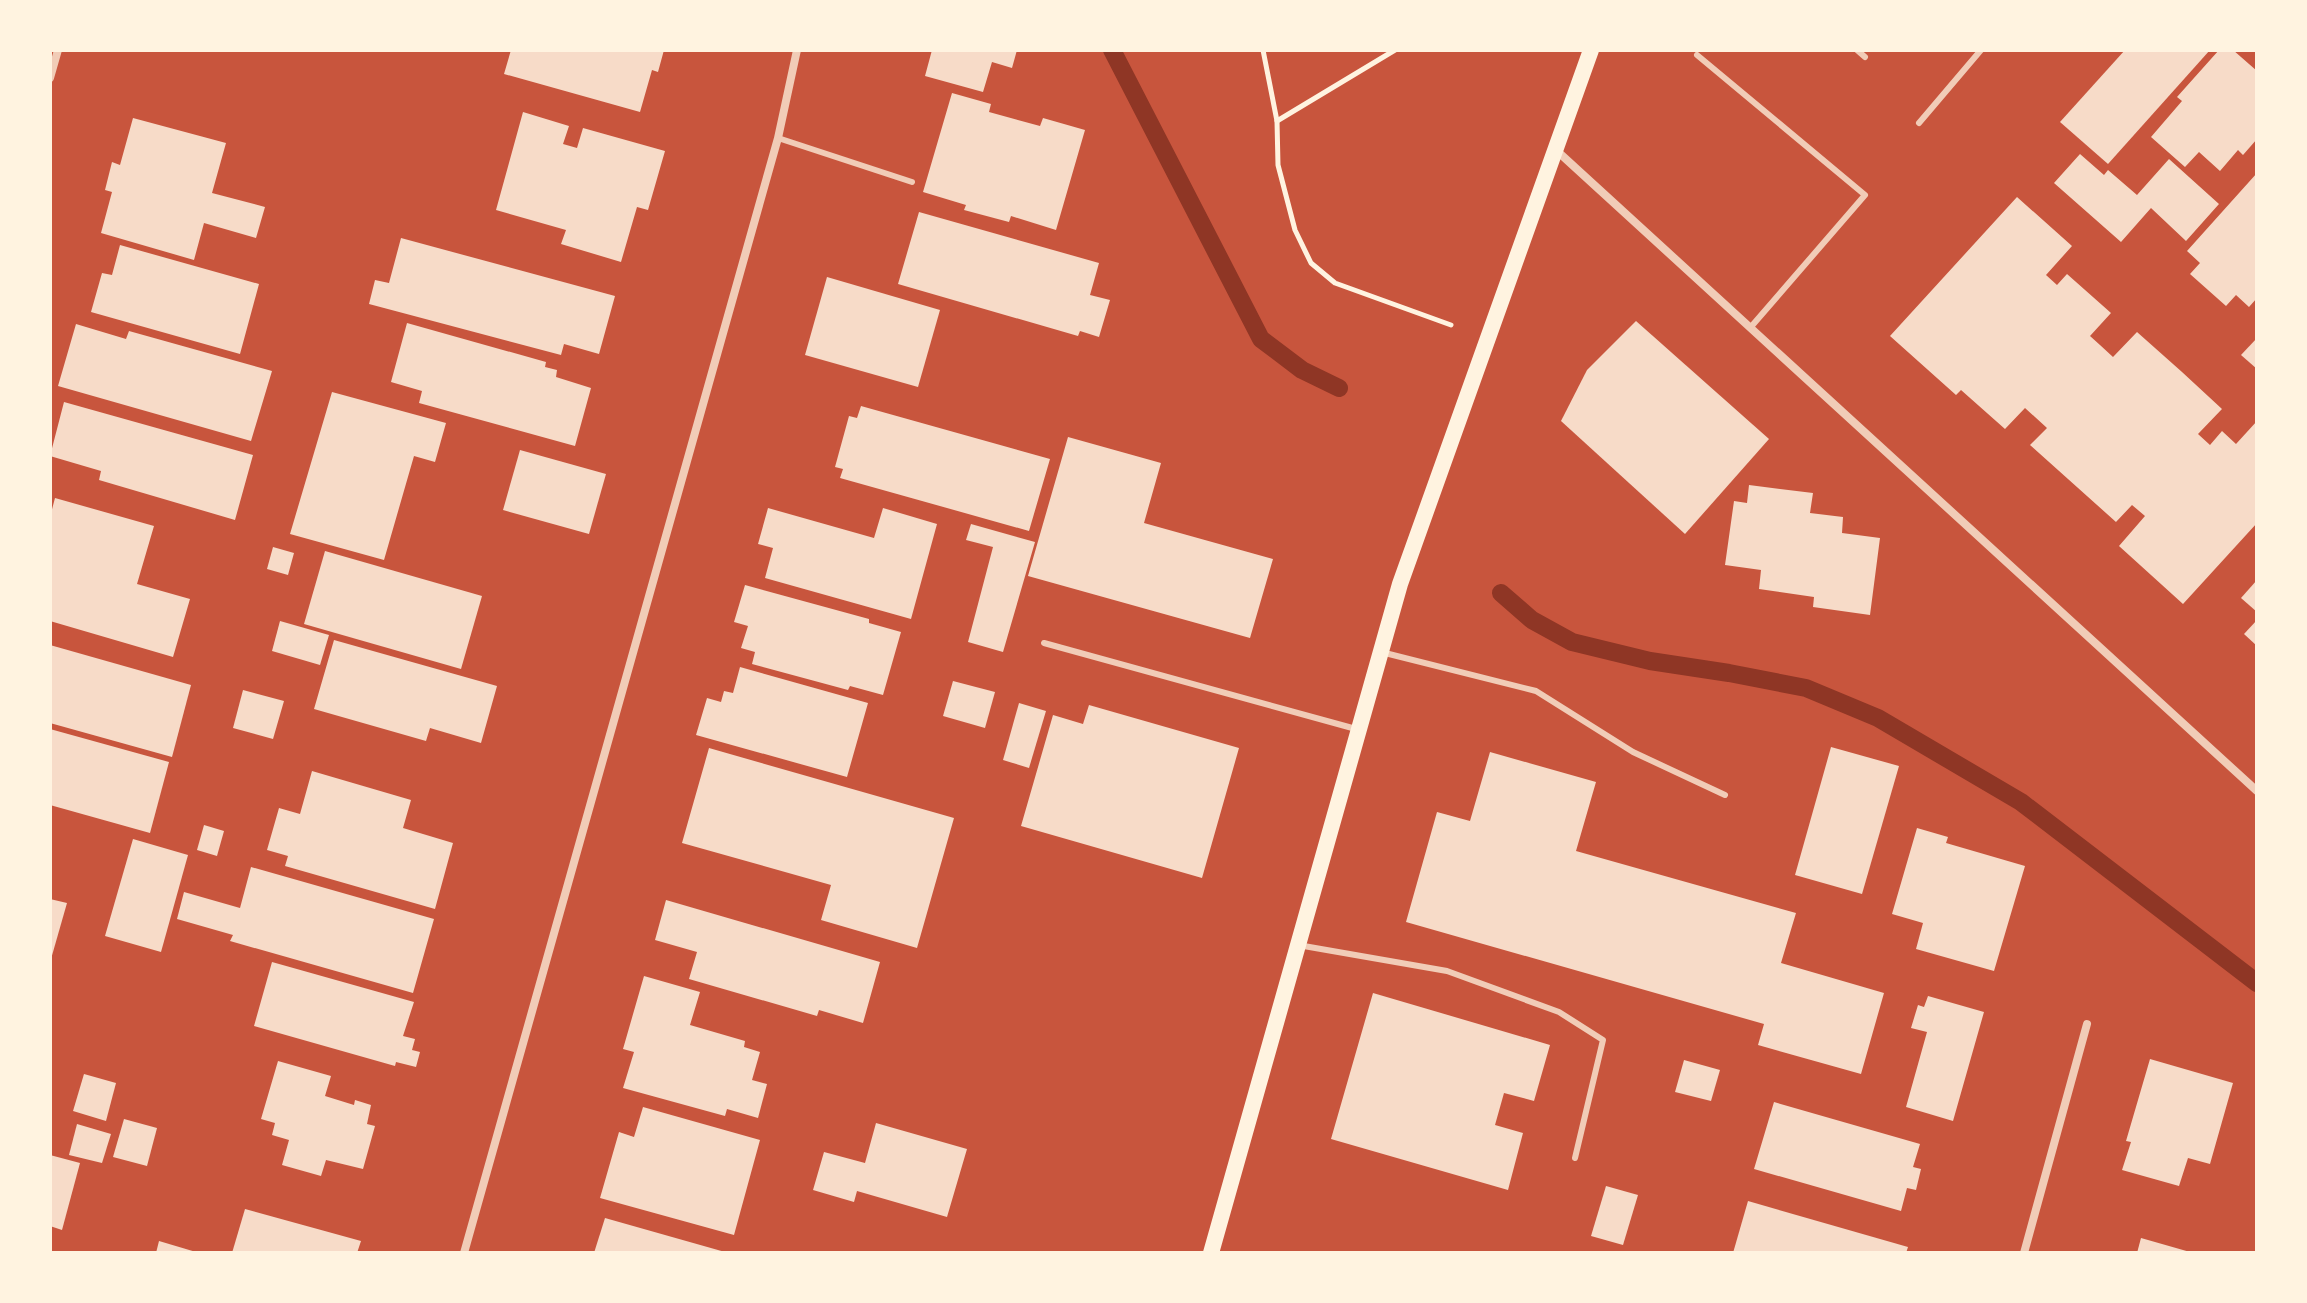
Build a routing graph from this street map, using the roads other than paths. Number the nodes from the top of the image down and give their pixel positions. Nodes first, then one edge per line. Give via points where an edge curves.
1 (58, 50) edge
2 (797, 50) edge
3 (1591, 50) edge
4 (1857, 50) edge
5 (1981, 50) edge
6 (1697, 55) dead end
7 (1865, 57) dead end
8 (50, 78) edge
9 (1919, 123) dead end
10 (778, 138) junction
11 (1556, 150) junction
12 (912, 182) dead end
13 (1750, 328) junction
14 (1044, 643) dead end
15 (1381, 652) junction
16 (1359, 730) junction
17 (2257, 791) edge
18 (1725, 795) dead end
19 (1298, 945) junction
20 (2087, 1024) dead end
21 (1575, 1158) dead end
22 (464, 1253) edge
23 (1211, 1253) edge
24 (2024, 1253) edge

1 - 8 street
2 - 10 street
3 - 11 main road
4 - 7 lane
5 - 9 lane
6 - 13 lane via 1865,195
10 - 12 lane
10 - 22 street
11 - 13 street
11 - 15 main road via 1400,584
13 - 17 street
14 - 16 lane
15 - 16 main road
15 - 18 lane via 1536,691 1633,752
16 - 19 main road
19 - 21 lane via 1447,971 1559,1012 1603,1040
19 - 23 main road
20 - 24 street

